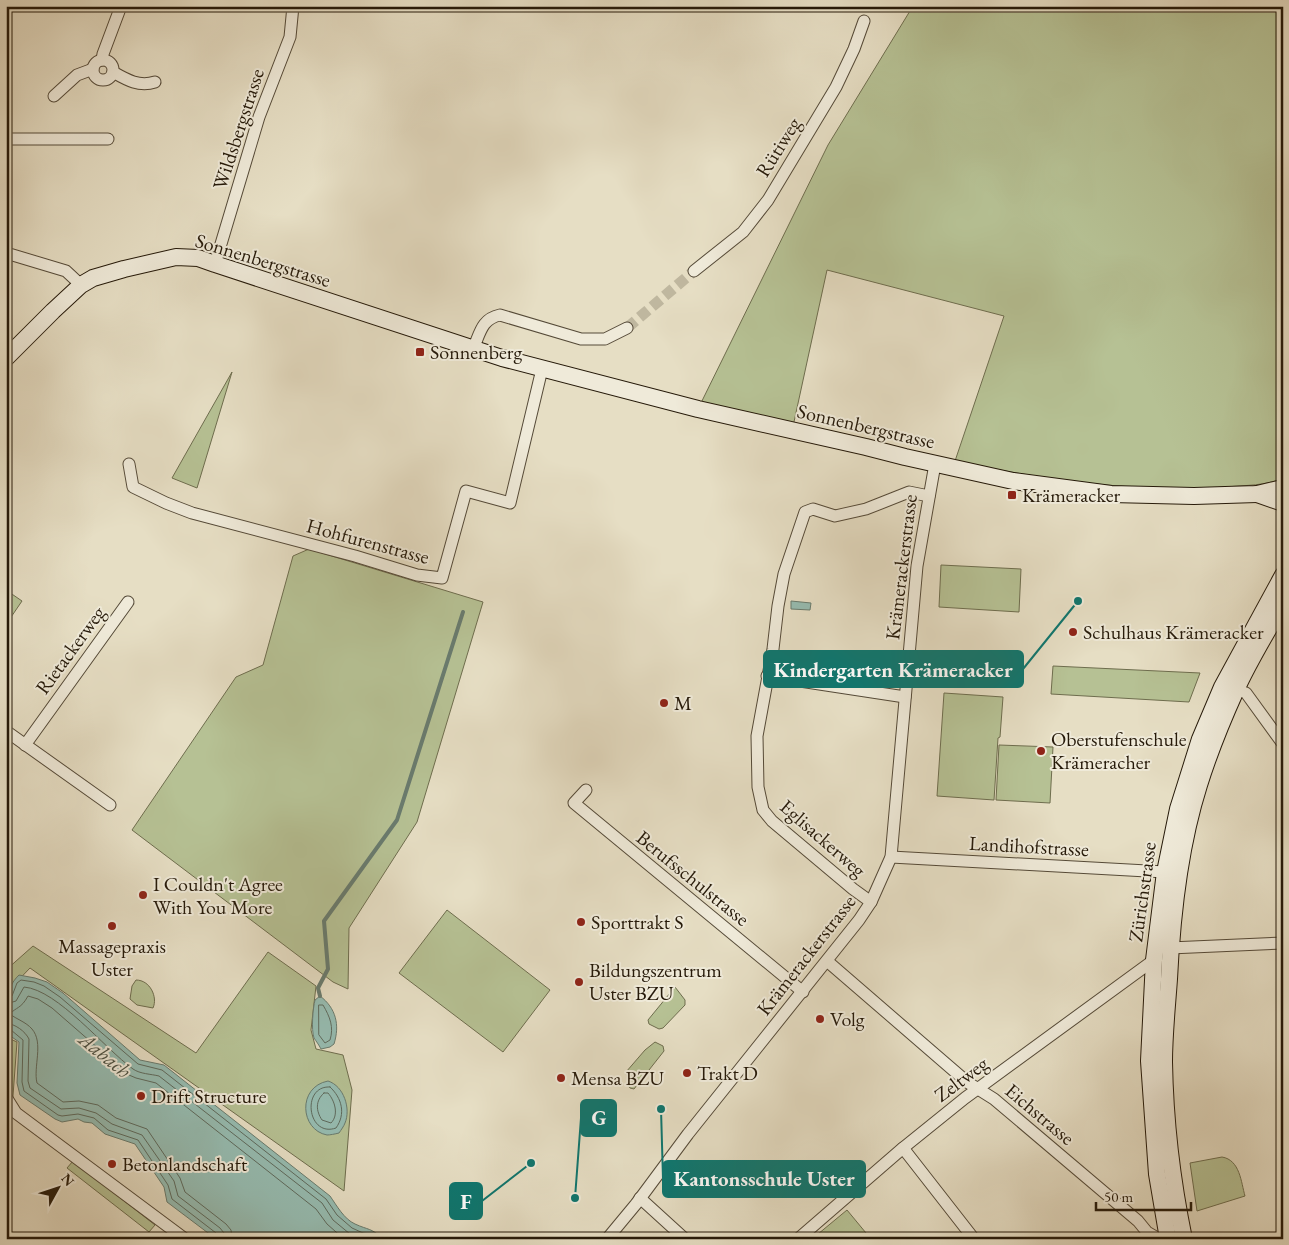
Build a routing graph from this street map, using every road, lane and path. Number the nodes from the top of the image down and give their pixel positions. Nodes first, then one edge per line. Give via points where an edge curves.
1 (121, 6) edge
2 (293, 6) edge
3 (864, 21) dead end
4 (102, 60) junction
5 (93, 69) junction
6 (113, 72) junction
7 (155, 82) dead end
8 (54, 96) dead end
9 (108, 138) dead end
10 (6, 139) edge
11 (6, 253) edge
12 (215, 264) junction
13 (694, 271) tunnel mouth
14 (81, 285) junction
15 (627, 328) tunnel mouth
16 (473, 349) junction
17 (6, 358) edge
18 (542, 369) junction
19 (129, 464) dead end
20 (935, 464) junction
21 (1283, 488) edge
22 (1256, 494) junction
23 (929, 496) junction
24 (1283, 503) edge
25 (1283, 575) edge
26 (128, 602) dead end
27 (1283, 604) edge
28 (767, 676) junction
29 (1236, 689) junction
30 (905, 697) junction
31 (6, 731) edge
32 (1283, 744) edge
33 (25, 745) junction
34 (586, 790) dead end
35 (110, 805) dead end
36 (891, 857) junction
37 (1165, 872) junction
38 (871, 902) junction
39 (1283, 943) edge
40 (1170, 948) junction
41 (1154, 960) junction
42 (827, 961) junction
43 (803, 992) junction
44 (978, 1089) junction
45 (6, 1097) edge
46 (11, 1113) edge
47 (903, 1148) junction
48 (640, 1198) junction
49 (1154, 1237) edge
50 (185, 1239) edge
51 (607, 1239) edge
52 (685, 1239) edge
53 (798, 1239) edge
54 (974, 1239) edge
55 (1184, 1239) edge

1 - 4 street
2 - 12 street, Wildsbergstrasse via 290,37 259,117
3 - 13 street, Rütiweg via 836,87 768,200 743,232
4 - 5 street
4 - 6 street via 112,65
5 - 6 street via 102,79
5 - 8 street via 78,75
6 - 7 street via 137,84
9 - 10 street
11 - 14 street via 66,271
12 - 14 street, Sonnenbergstrasse via 198,258 176,257 104,274
12 - 16 street, Sonnenbergstrasse
14 - 17 street, Sonnenbergstrasse
15 - 16 street via 605,339 581,339 500,315 485,321
16 - 18 street, Sonnenbergstrasse
18 - 19 street, Hohfurenstrasse via 510,503 466,490 442,578 417,575 166,504 133,487
18 - 20 street, Sonnenbergstrasse
20 - 22 street, Sonnenbergstrasse via 1013,481 1112,494
20 - 23 street, Krämerackerstrasse
21 - 22 street, Sonnenbergstrasse
22 - 24 street, Sonnenbergstrasse
23 - 28 street, Eglisackerweg via 910,492 866,509 835,516 813,509 806,512 784,574
23 - 30 street, Krämerackerstrasse via 917,566
25 - 37 street, Zürichstrasse via 1222,687 1200,739 1178,808
26 - 33 street, Rietackerweg
27 - 29 street, Zürichstrasse
28 - 30 street
28 - 38 street, Eglisackerweg via 757,736 758,787 763,810 772,821
29 - 32 street via 1246,694
29 - 40 street, Zürichstrasse via 1199,785 1188,826 1177,881
30 - 36 street, Krämerackerstrasse
31 - 33 street
33 - 35 street
34 - 43 street, Berufsschulstrasse via 574,803
36 - 37 street, Landihofstrasse
36 - 38 street, Krämerackerstrasse
37 - 41 street, Zürichstrasse
38 - 42 street, Krämerackerstrasse
39 - 40 street
40 - 55 street, Zürichstrasse via 1164,1062 1171,1157
41 - 44 street, Zeltweg
41 - 49 street, Zürichstrasse via 1149,1061 1157,1174
42 - 43 street, Krämerackerstrasse
42 - 44 street, Eichstrasse
43 - 48 street, Krämerackerstrasse via 692,1128
44 - 47 street, Zeltweg
44 - 49 street, Eichstrasse via 994,1099
45 - 46 street
46 - 50 street
47 - 53 street, Zeltweg
47 - 54 street
48 - 51 street, Krämerackerstrasse
48 - 52 street

